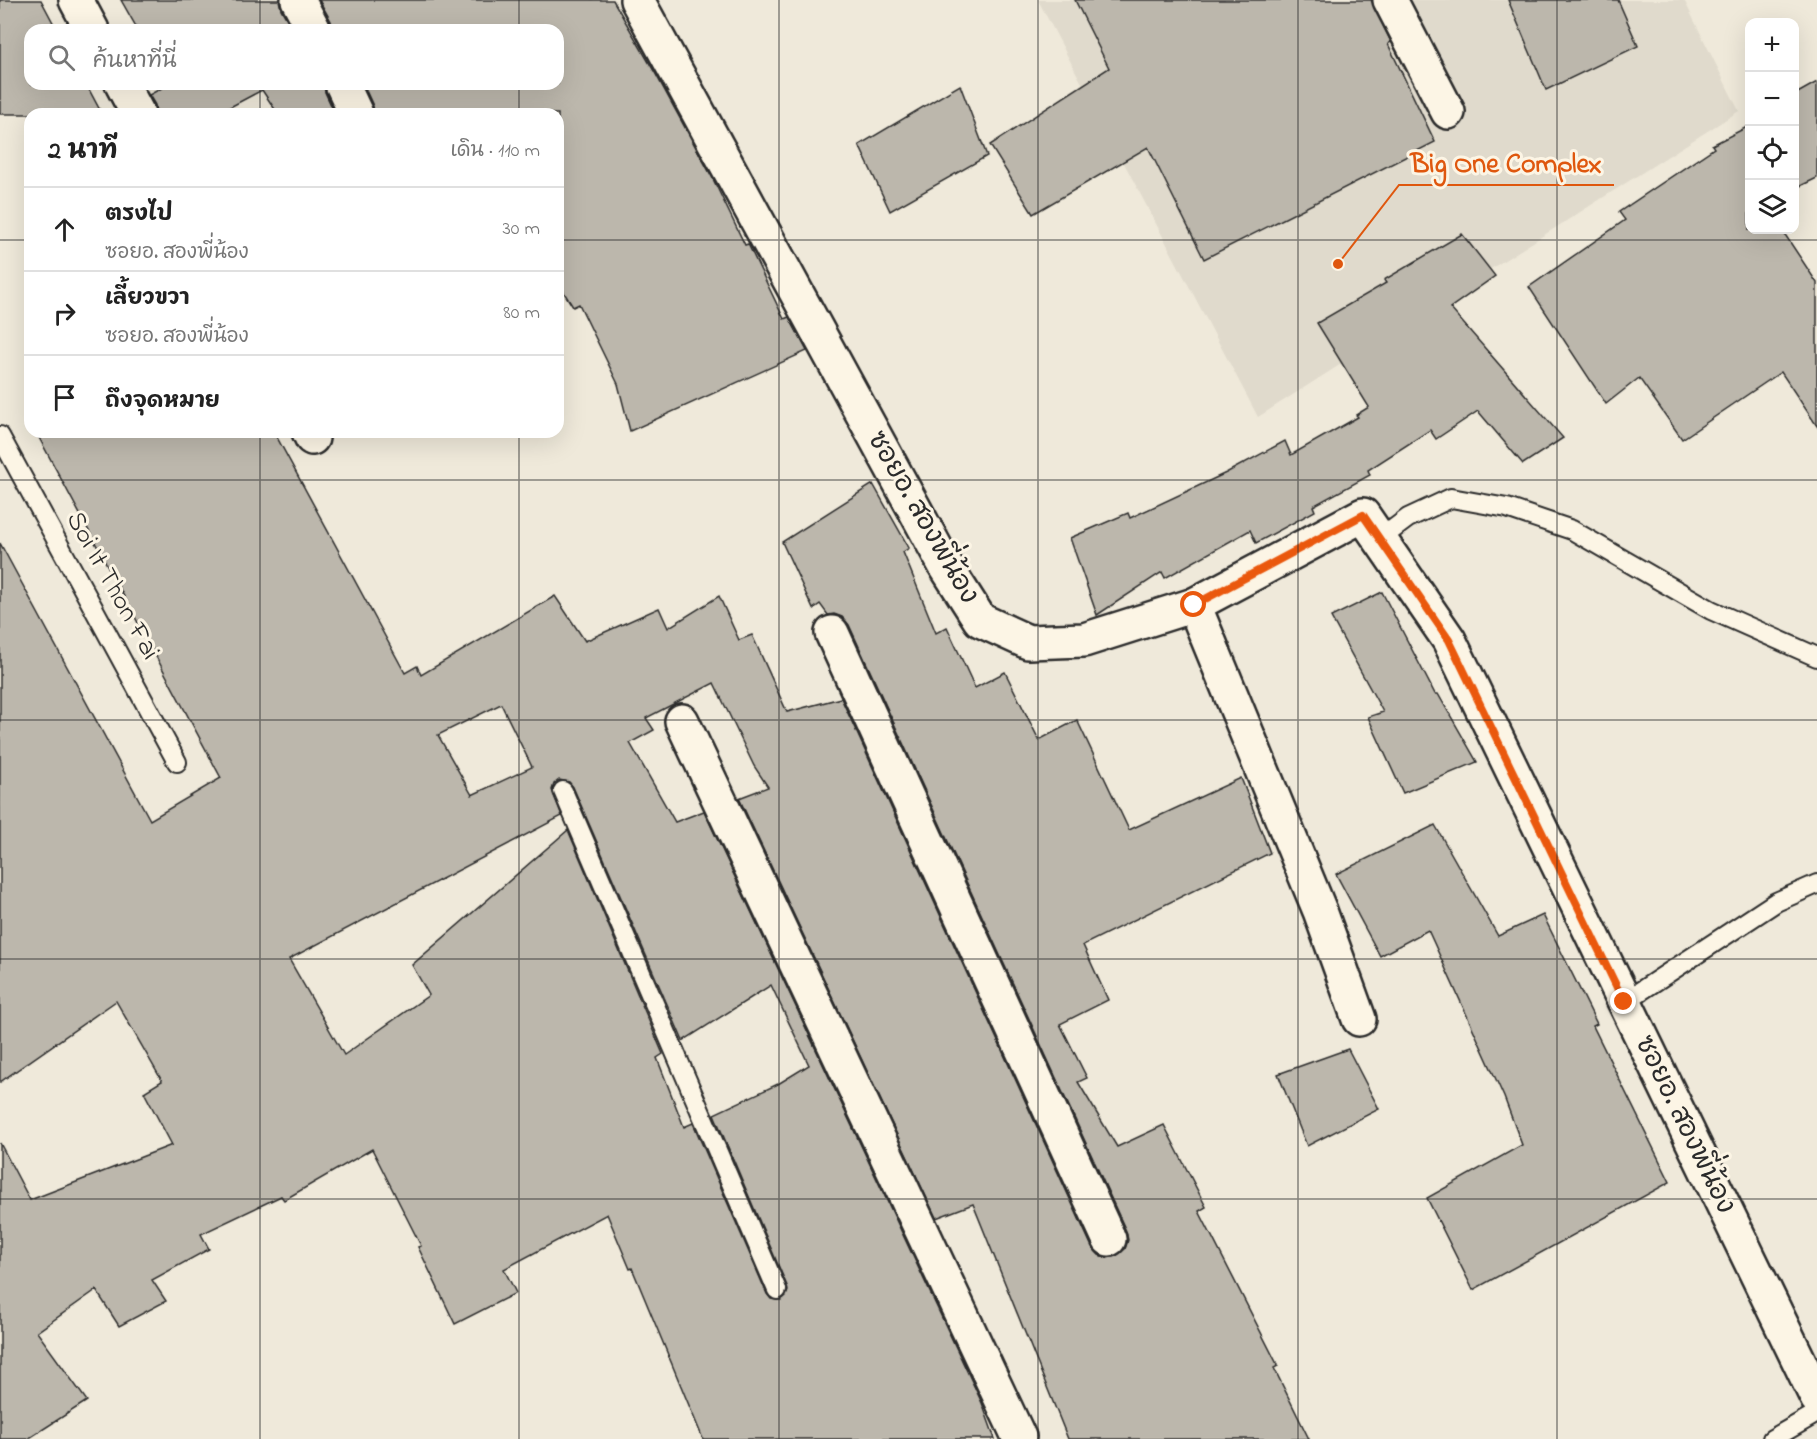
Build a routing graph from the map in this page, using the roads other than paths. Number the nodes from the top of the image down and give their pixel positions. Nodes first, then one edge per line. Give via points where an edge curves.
1 (76, 0) edge
2 (297, 0) edge
3 (637, 0) edge
4 (1390, 0) edge
5 (89, 24) edge
6 (311, 24) edge
7 (125, 90) edge
8 (345, 90) edge
9 (135, 108) edge
10 (353, 108) edge
11 (1448, 112) dead end
12 (0, 436) edge
13 (1380, 539) junction
14 (1194, 605) junction
15 (832, 633) dead end
16 (1817, 657) edge
17 (682, 721) dead end
18 (177, 762) dead end
19 (563, 791) dead end
20 (1817, 884) edge
21 (1624, 1002) junction
22 (1359, 1019) dead end
23 (1108, 1239) dead end
24 (777, 1290) dead end
25 (1817, 1398) edge
26 (1817, 1413) edge
27 (1019, 1437) dead end
28 (1772, 1439) edge

1 - 5 street
2 - 6 street
3 - 14 street, ซอยอ. สองพี่น้อง via 945,566 980,620 1028,642 1084,640
4 - 11 street
7 - 9 street
8 - 10 street
12 - 18 lane, Soi It Thon Fai
13 - 14 street, ซอยอ. สองพี่น้อง via 1363,515
13 - 16 lane via 1408,518 1451,498 1507,508 1572,530 1711,610
13 - 21 street, ซอยอ. สองพี่น้อง via 1449,640
14 - 22 street via 1320,911
15 - 23 street
17 - 27 street
19 - 24 lane
20 - 21 lane via 1776,902
21 - 25 street, ซอยอ. สองพี่น้อง
26 - 28 lane

